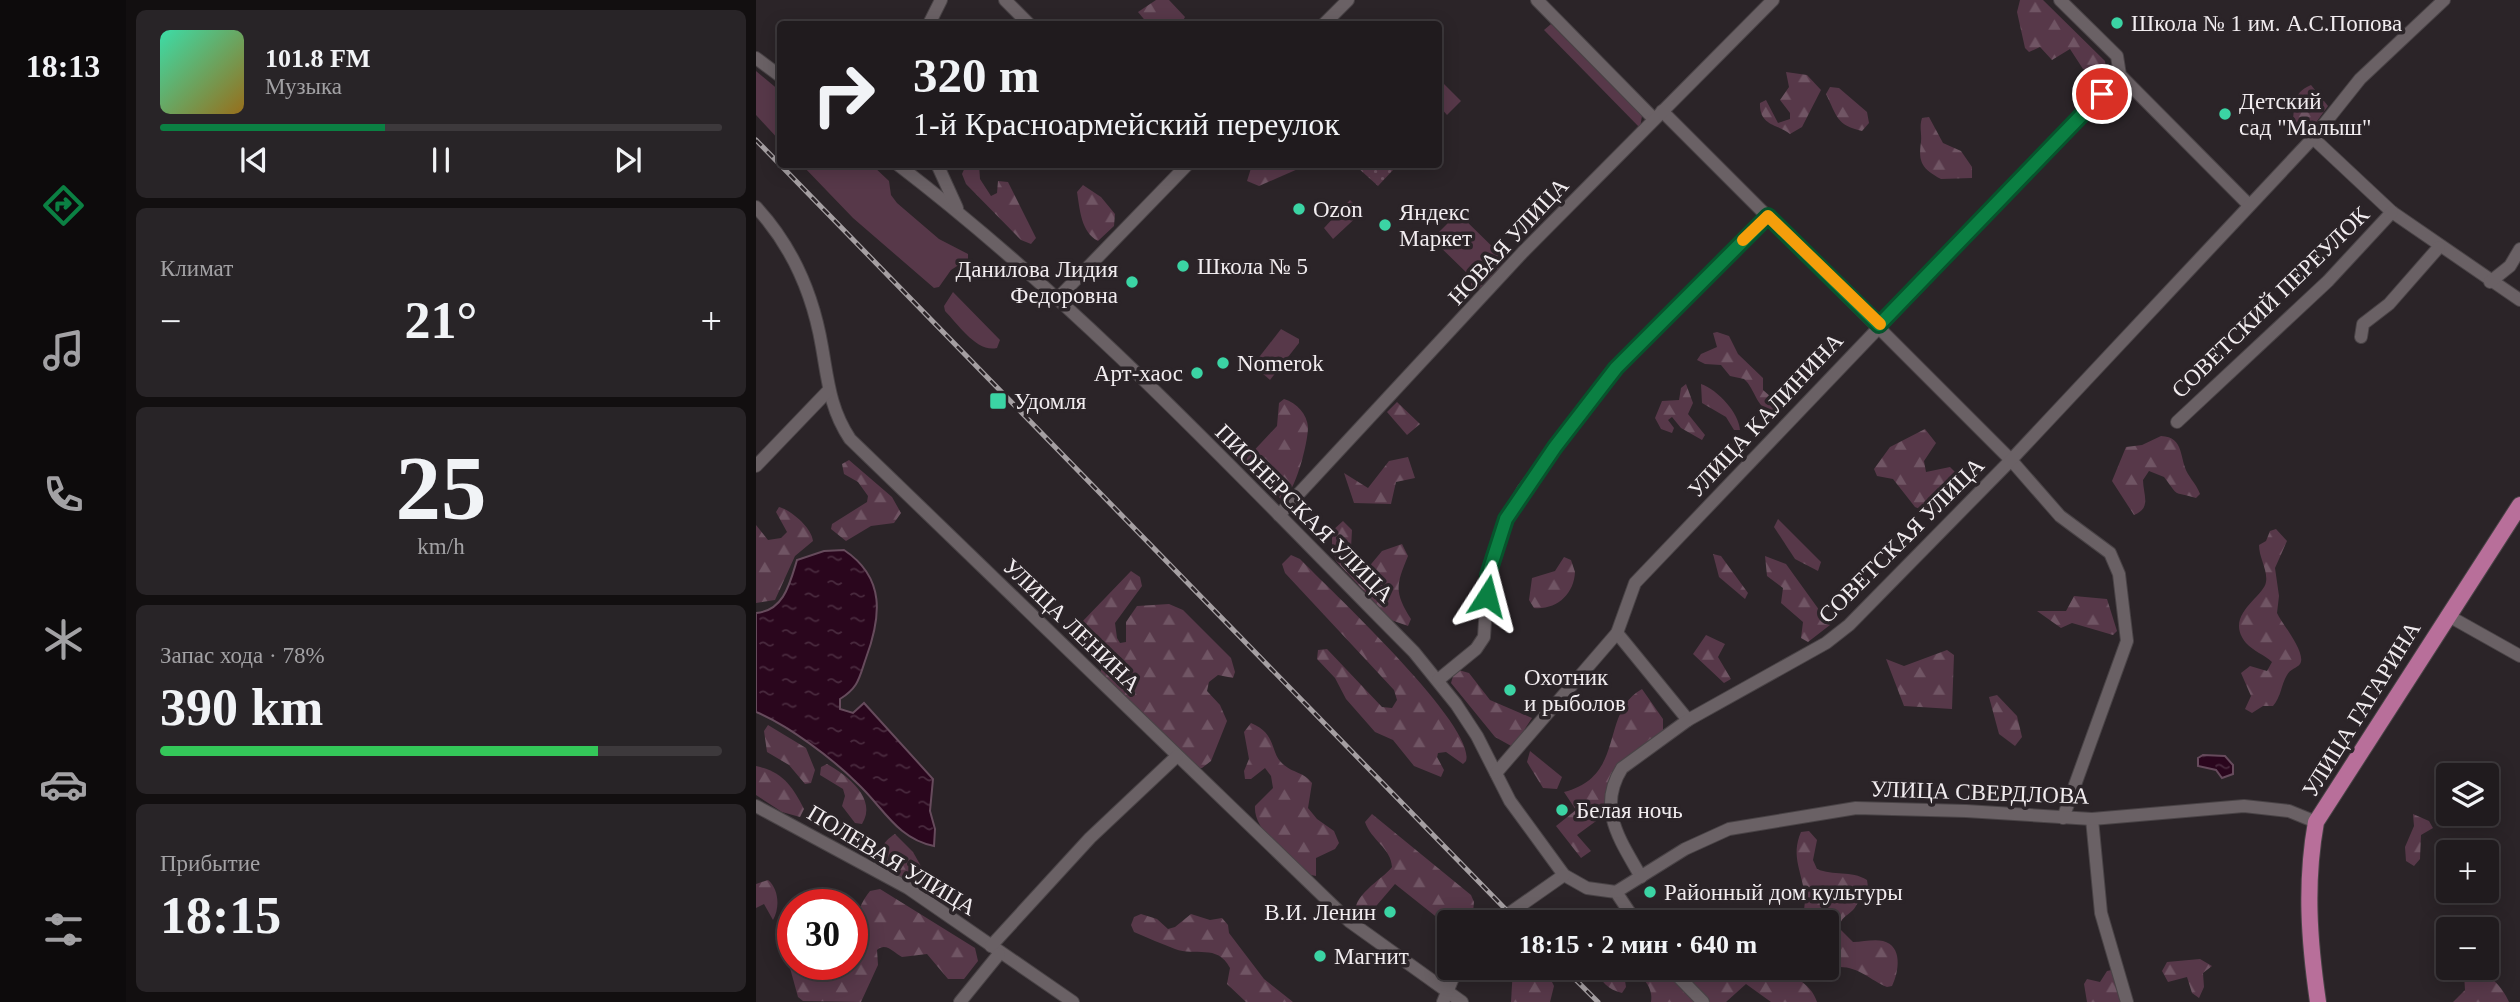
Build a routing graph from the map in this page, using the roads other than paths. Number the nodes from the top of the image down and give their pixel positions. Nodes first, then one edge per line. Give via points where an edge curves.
1 (940, 0) edge
2 (1005, 0) edge
3 (1348, 0) edge
4 (1537, 0) edge
5 (1773, 0) edge
6 (2060, 0) edge
7 (2444, 0) edge
8 (930, 21) edge
9 (1025, 21) edge
10 (1327, 21) edge
11 (756, 58) edge
12 (777, 74) edge
13 (2120, 75) junction
14 (1658, 115) junction
15 (2313, 138) junction
16 (902, 168) edge
17 (939, 168) edge
18 (1179, 168) edge
19 (2249, 205) junction
20 (756, 208) edge
21 (958, 211) junction
22 (2392, 212) junction
23 (1768, 216) junction
24 (2439, 247) junction
25 (2520, 249) edge
26 (2490, 282) junction
27 (1059, 297) junction
28 (2520, 300) edge
29 (1879, 325) junction
30 (2361, 337) dead end
31 (828, 391) junction
32 (2176, 422) dead end
33 (2011, 460) junction
34 (756, 466) edge
35 (2520, 505) edge
36 (1279, 515) junction
37 (2447, 615) junction
38 (1616, 633) junction
39 (2520, 656) edge
40 (1438, 680) junction
41 (1688, 719) junction
42 (1177, 756) junction
43 (1496, 773) junction
44 (756, 806) edge
45 (2063, 818) junction
46 (2092, 819) junction
47 (2316, 822) junction
48 (1564, 875) junction
49 (1641, 877) junction
50 (1616, 892) junction
51 (1514, 910) edge
52 (1628, 910) edge
53 (995, 950) junction
54 (1452, 980) edge
55 (1682, 980) edge
56 (1446, 997) edge
57 (960, 1002) edge
58 (1073, 1002) edge
59 (1462, 1002) edge
60 (1703, 1002) edge
61 (2127, 1002) edge
62 (2318, 1002) edge

1 - 8 street
2 - 9 street
3 - 10 street
4 - 14 street
5 - 14 street, НОВАЯ УЛИЦА
6 - 13 street via 2117,56
7 - 15 street, СОВЕТСКАЯ УЛИЦА via 2360,79
11 - 12 street
13 - 19 street
13 - 29 street, УЛИЦА КАЛИНИНА
14 - 23 street
14 - 36 street, НОВАЯ УЛИЦА via 1523,252
15 - 19 street, СОВЕТСКАЯ УЛИЦА
15 - 22 street
16 - 21 street, ПИОНЕРСКАЯ УЛИЦА
17 - 21 street
18 - 27 street
19 - 33 street, СОВЕТСКАЯ УЛИЦА
20 - 31 street, УЛИЦА ЛЕНИНА via 807,283
21 - 27 street, ПИОНЕРСКАЯ УЛИЦА
22 - 24 street
22 - 32 street, СОВЕТСКИЙ ПЕРЕУЛОК via 2328,281
23 - 29 street
23 - 40 street via 1616,368 1523,490 1500,533 1488,575 1484,636 1476,649
24 - 26 street
24 - 30 street via 2389,304 2363,324
25 - 26 street via 2510,266
26 - 28 street
27 - 36 street, ПИОНЕРСКАЯ УЛИЦА
29 - 33 street
29 - 38 street, УЛИЦА КАЛИНИНА via 1635,583
31 - 34 street
31 - 42 street, УЛИЦА ЛЕНИНА via 850,439
33 - 41 street, СОВЕТСКАЯ УЛИЦА via 1849,625 1826,643
33 - 45 street via 2060,516 2110,553 2118,566 2127,641
35 - 37 main road, УЛИЦА ГАГАРИНА
36 - 40 street, ПИОНЕРСКАЯ УЛИЦА
37 - 39 street
37 - 47 main road, УЛИЦА ГАГАРИНА
38 - 41 street
38 - 43 street, УЛИЦА КАЛИНИНА
40 - 43 street, ПИОНЕРСКАЯ УЛИЦА
41 - 49 street, СОВЕТСКАЯ УЛИЦА via 1622,768 1616,778 1610,816 1613,828
42 - 53 street via 1090,838
42 - 56 street, УЛИЦА ЛЕНИНА via 1349,921
43 - 48 street, ПИОНЕРСКАЯ УЛИЦА via 1510,801
44 - 53 street, ПОЛЕВАЯ УЛИЦА via 908,888
45 - 46 street, УЛИЦА СВЕРДЛОВА
45 - 49 street, УЛИЦА СВЕРДЛОВА via 1856,808 1729,829 1685,849
46 - 47 street, УЛИЦА СВЕРДЛОВА via 2244,806 2289,811
46 - 61 street via 2102,914
47 - 62 main road, УЛИЦА ГАГАРИНА via 2309,861 2308,936
48 - 50 street, ПИОНЕРСКАЯ УЛИЦА via 1587,888
48 - 51 street
49 - 50 street, УЛИЦА СВЕРДЛОВА
50 - 52 street
53 - 57 street
53 - 58 street, ПОЛЕВАЯ УЛИЦА
54 - 56 street
55 - 60 street
56 - 59 street, УЛИЦА ЛЕНИНА

